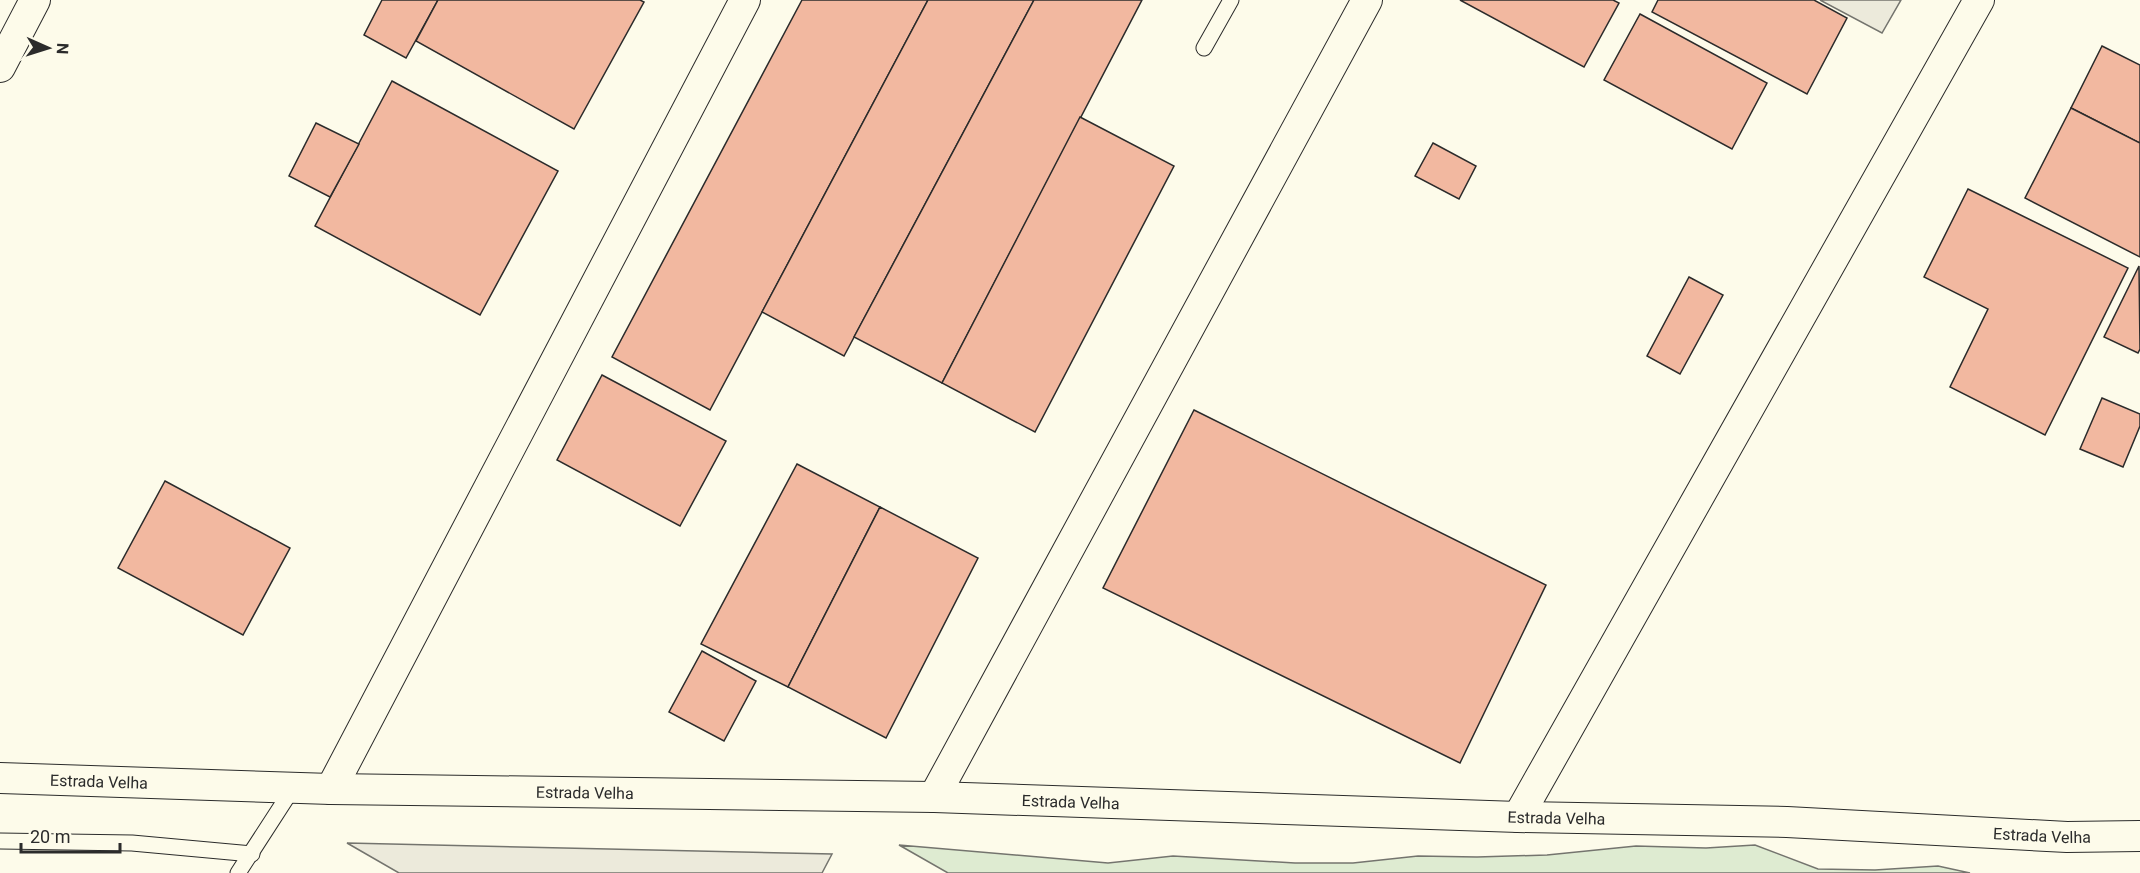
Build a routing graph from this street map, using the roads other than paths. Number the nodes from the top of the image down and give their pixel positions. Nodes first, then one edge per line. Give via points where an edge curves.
1 (35, 0) edge
2 (745, 0) edge
3 (1231, 0) edge
4 (1367, 0) edge
5 (1978, 0) edge
6 (1204, 48) dead end
7 (0, 67) edge
8 (0, 778) edge
9 (293, 788) junction
10 (331, 789) junction
11 (934, 797) junction
12 (1518, 817) junction
13 (2140, 836) edge
14 (2, 840) edge
15 (252, 854) junction
16 (238, 873) edge

1 - 7 street
2 - 10 street
3 - 6 lane
4 - 11 street
5 - 12 street
8 - 9 street, Estrada Velha
9 - 10 street, Estrada Velha
9 - 15 lane
10 - 11 street, Estrada Velha
11 - 12 street, Estrada Velha
12 - 13 street, Estrada Velha via 1787,822 2067,837
14 - 15 lane via 132,843
15 - 16 lane

